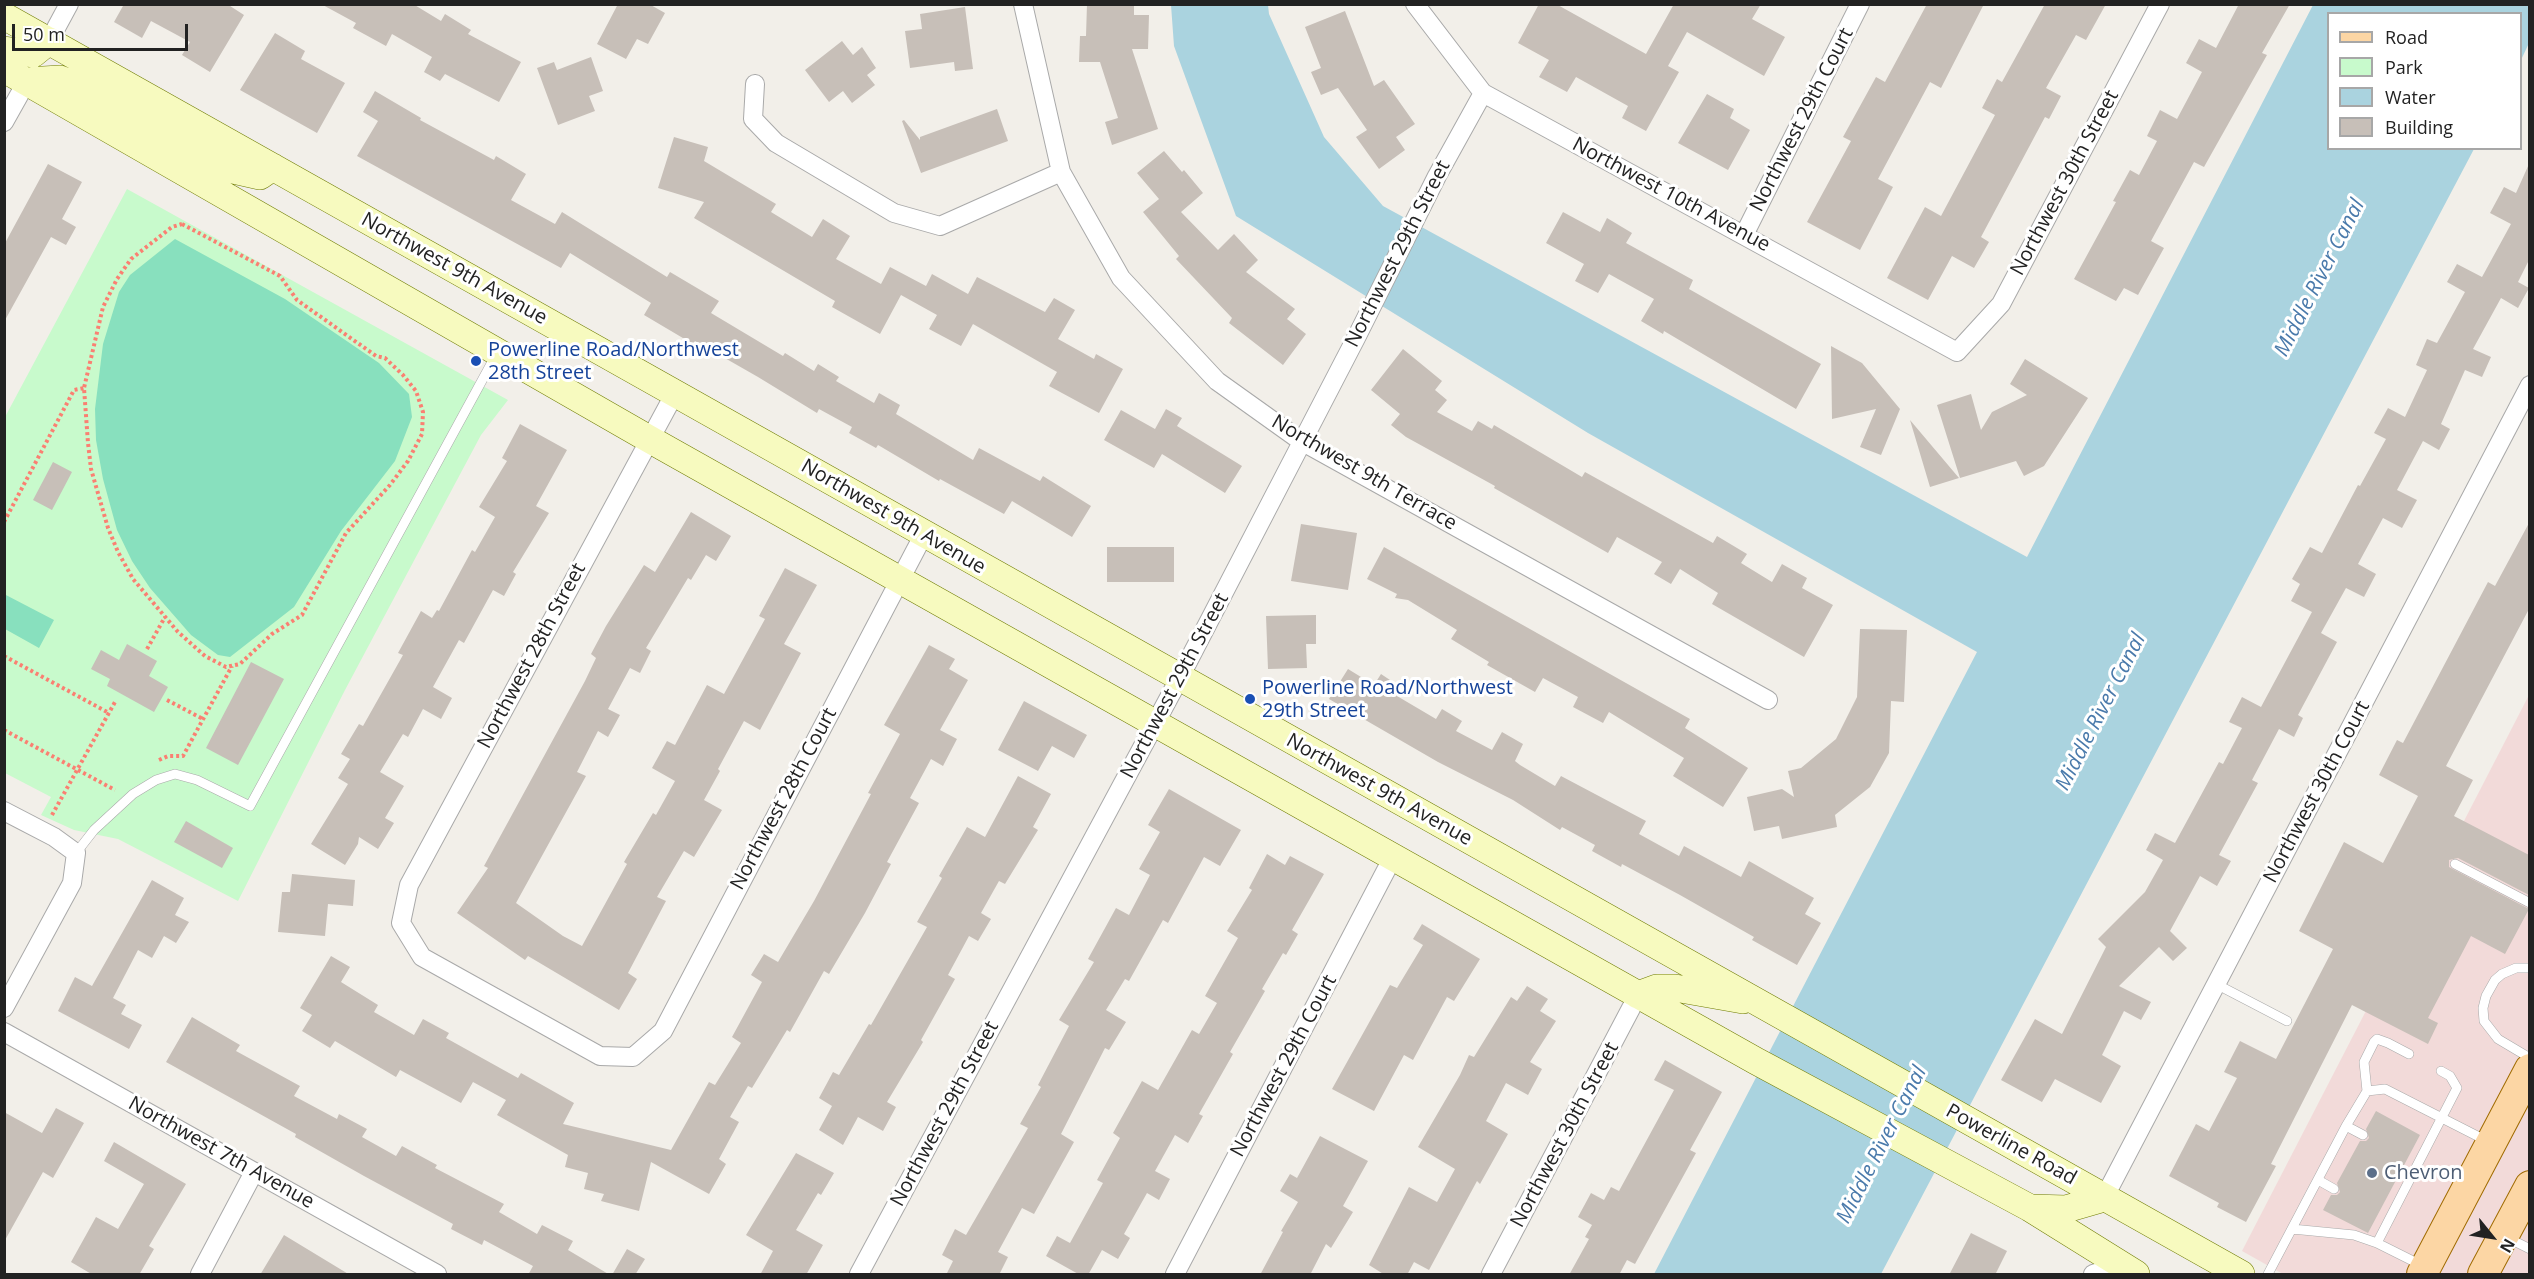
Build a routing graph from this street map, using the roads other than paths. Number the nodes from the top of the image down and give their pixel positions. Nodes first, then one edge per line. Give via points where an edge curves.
1 (69, 4) edge
2 (1023, 4) edge
3 (1415, 4) edge
4 (1860, 4) edge
5 (2160, 4) edge
6 (4, 16) edge
7 (49, 41) junction
8 (4, 50) edge
9 (16, 75) edge
10 (755, 84) dead end
11 (1483, 93) junction
12 (4, 122) edge
13 (273, 167) junction
14 (1061, 172) junction
15 (1744, 235) junction
16 (498, 352) junction
17 (1957, 352) joint
18 (2529, 386) edge
19 (675, 393) junction
20 (649, 439) junction
21 (1301, 441) junction
22 (924, 534) junction
23 (899, 579) junction
24 (1179, 679) junction
25 (1768, 700) dead end
26 (1156, 723) junction
27 (4, 811) edge
28 (76, 854) junction
29 (1393, 858) junction
30 (2455, 864) dead end
31 (2529, 903) edge
32 (2529, 968) edge
33 (2216, 984) junction
34 (1638, 995) junction
35 (1757, 1002) junction
36 (4, 1008) edge
37 (1782, 1016) joint
38 (2287, 1021) dead end
39 (4, 1032) edge
40 (2409, 1054) dead end
41 (633, 1057) joint
42 (2529, 1058) edge
43 (2529, 1069) edge
44 (2441, 1071) dead end
45 (2367, 1091) junction
46 (2441, 1118) junction
47 (2346, 1126) junction
48 (2363, 1135) dead end
49 (2491, 1143) junction
50 (2408, 1159) dead end
51 (2417, 1164) junction
52 (254, 1172) junction
53 (2318, 1180) junction
54 (2529, 1186) edge
55 (2334, 1189) dead end
56 (2104, 1198) junction
57 (2030, 1208) junction
58 (2379, 1212) dead end
59 (2390, 1217) junction
60 (2292, 1229) junction
61 (2377, 1243) junction
62 (2517, 1243) edge
63 (2128, 1270) edge
64 (2424, 1271) edge
65 (200, 1275) edge
66 (437, 1275) edge
67 (859, 1275) edge
68 (1175, 1275) edge
69 (1491, 1275) edge
70 (2093, 1275) edge
71 (2241, 1275) edge
72 (2268, 1275) edge
73 (2482, 1275) edge

1 - 7 street
2 - 14 street, Northwest 9th Terrace
3 - 11 street, Northwest 10th Avenue
4 - 15 street, Northwest 29th Court
5 - 17 street, Northwest 30th Street via 2001,304
6 - 7 main road, Northwest 9th Avenue
7 - 8 main road via 33,54
7 - 13 main road, Northwest 9th Avenue
9 - 12 street
9 - 13 main road via 60,79 98,94 229,169 261,176
9 - 16 main road
10 - 14 street via 753,119 776,143 894,213 940,226
11 - 15 street, Northwest 10th Avenue
11 - 21 street, Northwest 29th Street
13 - 19 main road, Northwest 9th Avenue
14 - 21 street, Northwest 9th Terrace via 1121,278 1217,381
15 - 17 street, Northwest 10th Avenue
16 - 20 main road
16 - 28 lane via 250,806 197,780 175,774 156,780 129,798 94,830
18 - 33 street, Northwest 30th Court
19 - 20 street, Northwest 28th Street
19 - 22 main road, Northwest 9th Avenue
20 - 23 main road
20 - 41 street, Northwest 28th Street via 409,885 401,923 422,957 600,1056
21 - 24 street, Northwest 29th Street
21 - 25 street, Northwest 9th Terrace
22 - 23 street, Northwest 28th Court
22 - 24 main road, Northwest 9th Avenue
23 - 26 main road
23 - 41 street, Northwest 28th Court via 663,1031
24 - 26 street, Northwest 29th Street
24 - 35 main road, Northwest 9th Avenue
26 - 29 main road
26 - 67 street, Northwest 29th Street
27 - 28 street via 54,837
28 - 36 street via 72,883
29 - 34 main road
29 - 68 street, Northwest 29th Court
30 - 31 lane
32 - 42 lane via 2516,968 2495,980 2483,1008 2484,1021 2498,1039
33 - 38 lane
33 - 56 street, Northwest 30th Court
34 - 35 main road via 1657,988 1675,988
34 - 57 main road
34 - 69 street, Northwest 30th Street
35 - 37 main road, Northwest 9th Avenue
37 - 56 main road, Powerline Road
39 - 52 street, Northwest 7th Avenue
40 - 45 lane via 2388,1042 2374,1042 2364,1062
43 - 49 main road
44 - 46 lane via 2450,1076 2457,1088
45 - 46 lane via 2385,1089
45 - 47 lane
46 - 49 lane
46 - 51 lane
47 - 48 lane
47 - 53 lane
49 - 64 main road
50 - 51 lane
51 - 59 lane
52 - 65 street
52 - 66 street, Northwest 7th Avenue
53 - 55 lane
53 - 60 lane
54 - 62 main road
56 - 57 main road via 2066,1209
56 - 71 main road, Powerline Road
57 - 63 main road
58 - 59 lane
59 - 61 lane
60 - 61 lane via 2354,1235
60 - 72 lane
61 - 64 lane
62 - 73 main road
63 - 70 street

